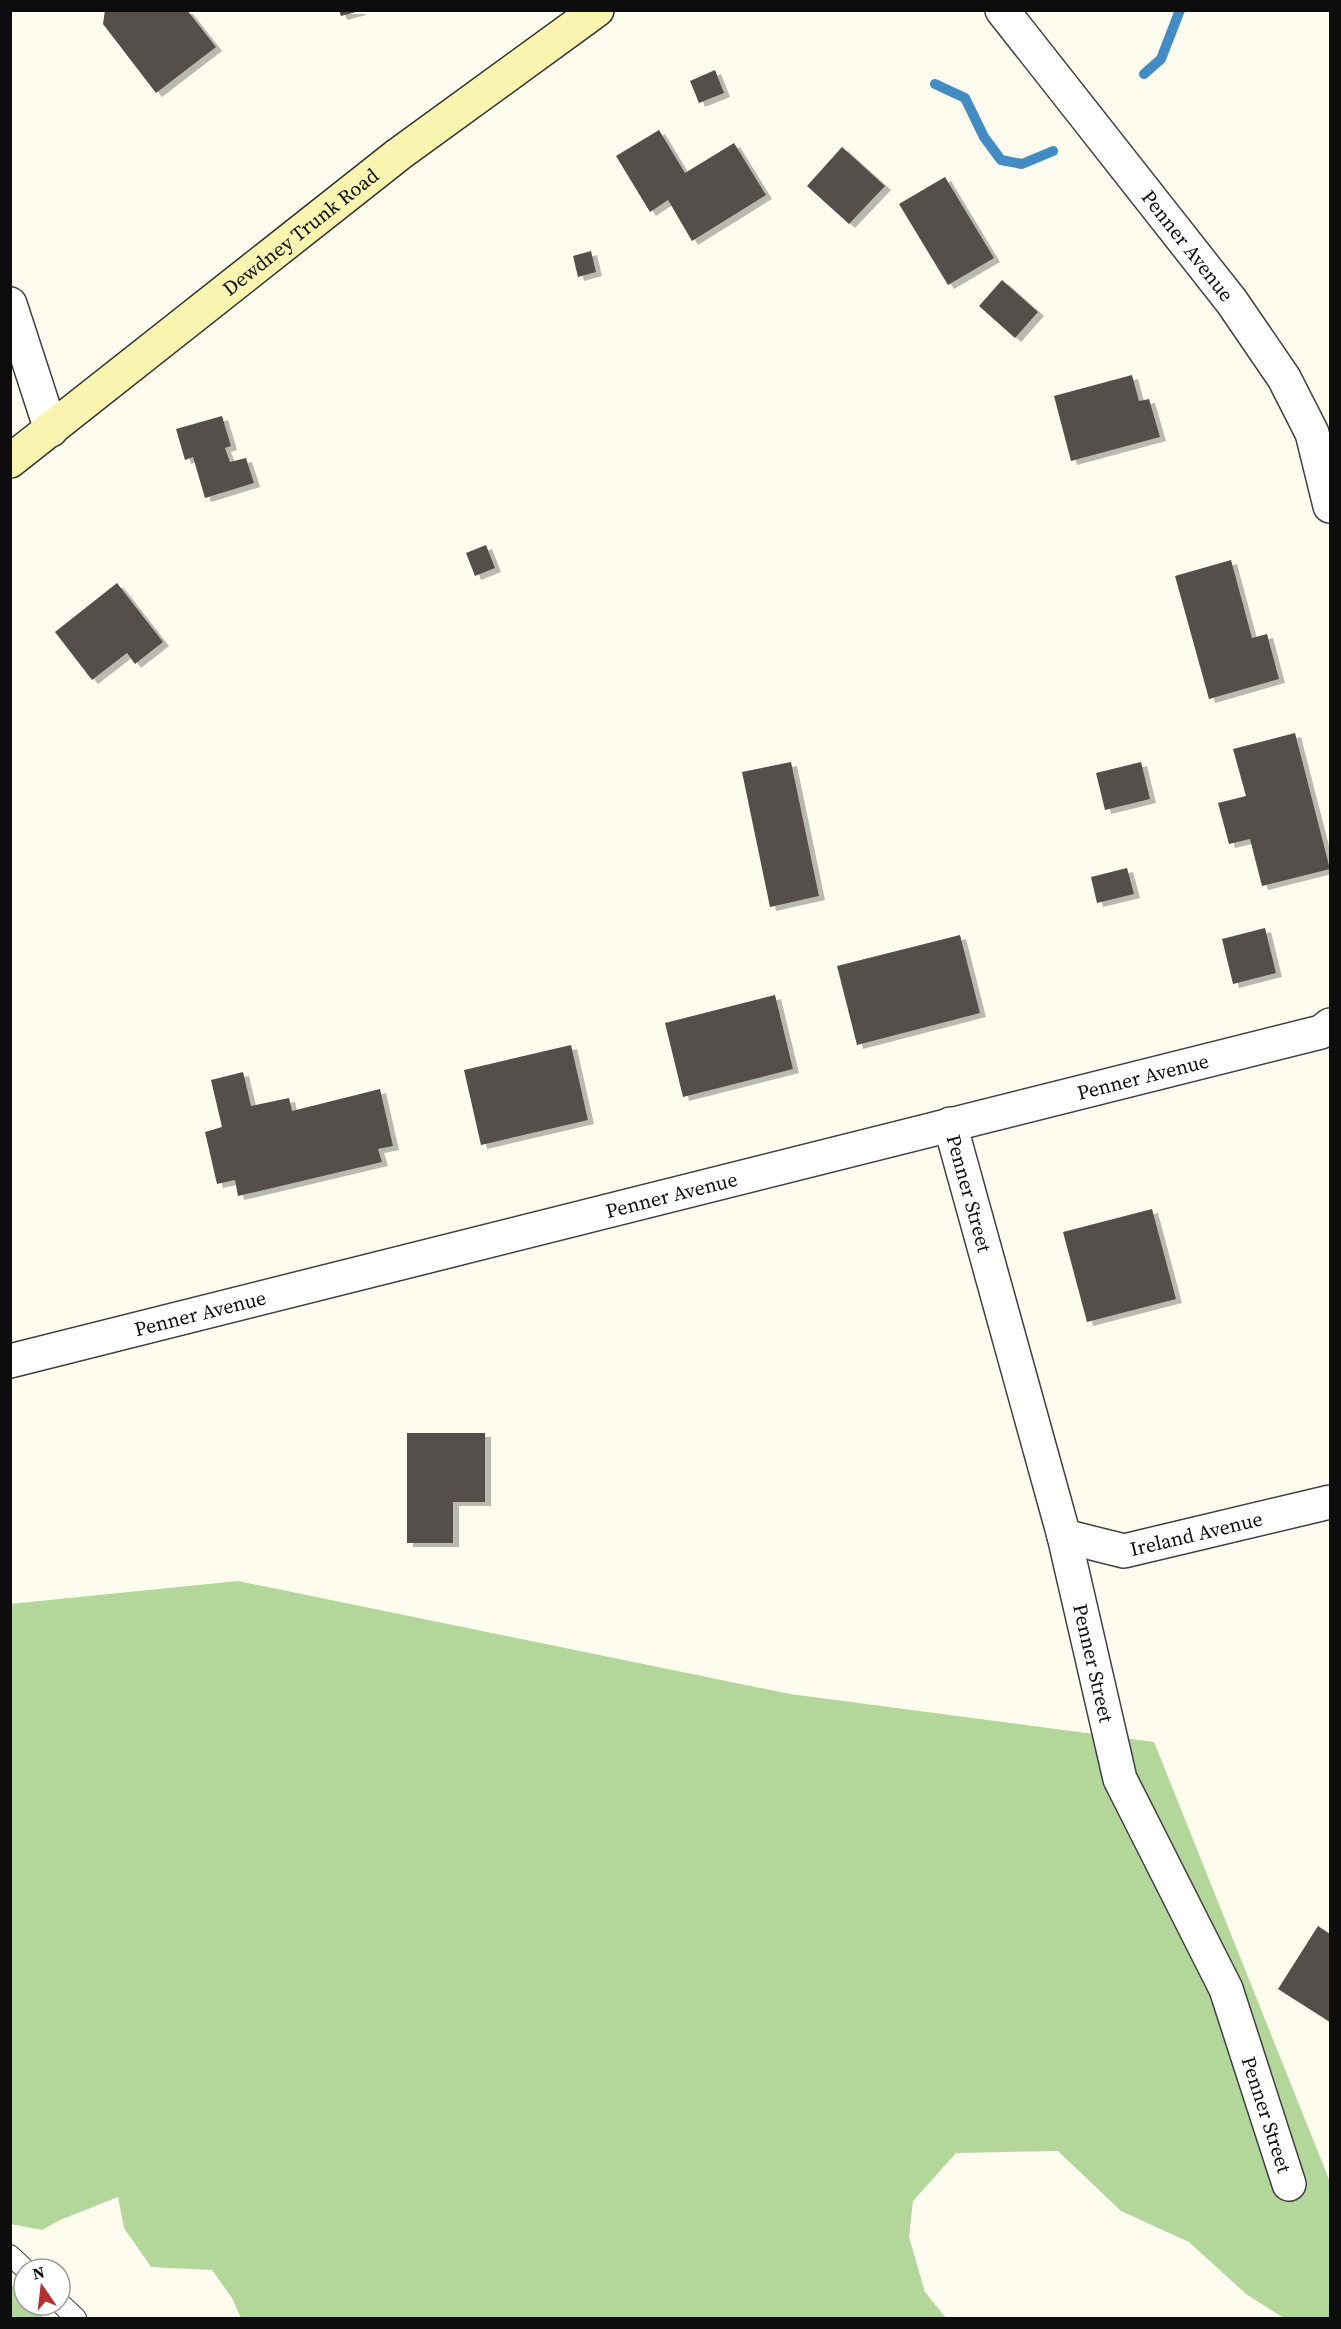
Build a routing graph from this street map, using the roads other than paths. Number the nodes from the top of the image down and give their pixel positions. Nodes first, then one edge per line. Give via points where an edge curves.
1 (597, 10) edge
2 (1002, 10) edge
3 (10, 304) edge
4 (51, 430) junction
5 (10, 461) edge
6 (1330, 506) edge
7 (1330, 1025) edge
8 (950, 1124) junction
9 (10, 1361) edge
10 (1330, 1502) edge
11 (1064, 1536) junction
12 (1289, 2184) dead end

1 - 4 main road, Dewdney Trunk Road via 399,154
2 - 6 street, Penner Avenue via 1232,302 1284,378 1312,433
3 - 4 street
4 - 5 main road, Dewdney Trunk Road
7 - 8 street, Penner Avenue via 1321,1032
8 - 9 street, Penner Avenue
8 - 11 street, Penner Street
10 - 11 street, Ireland Avenue via 1124,1551
11 - 12 street, Penner Street via 1120,1779 1226,1989

